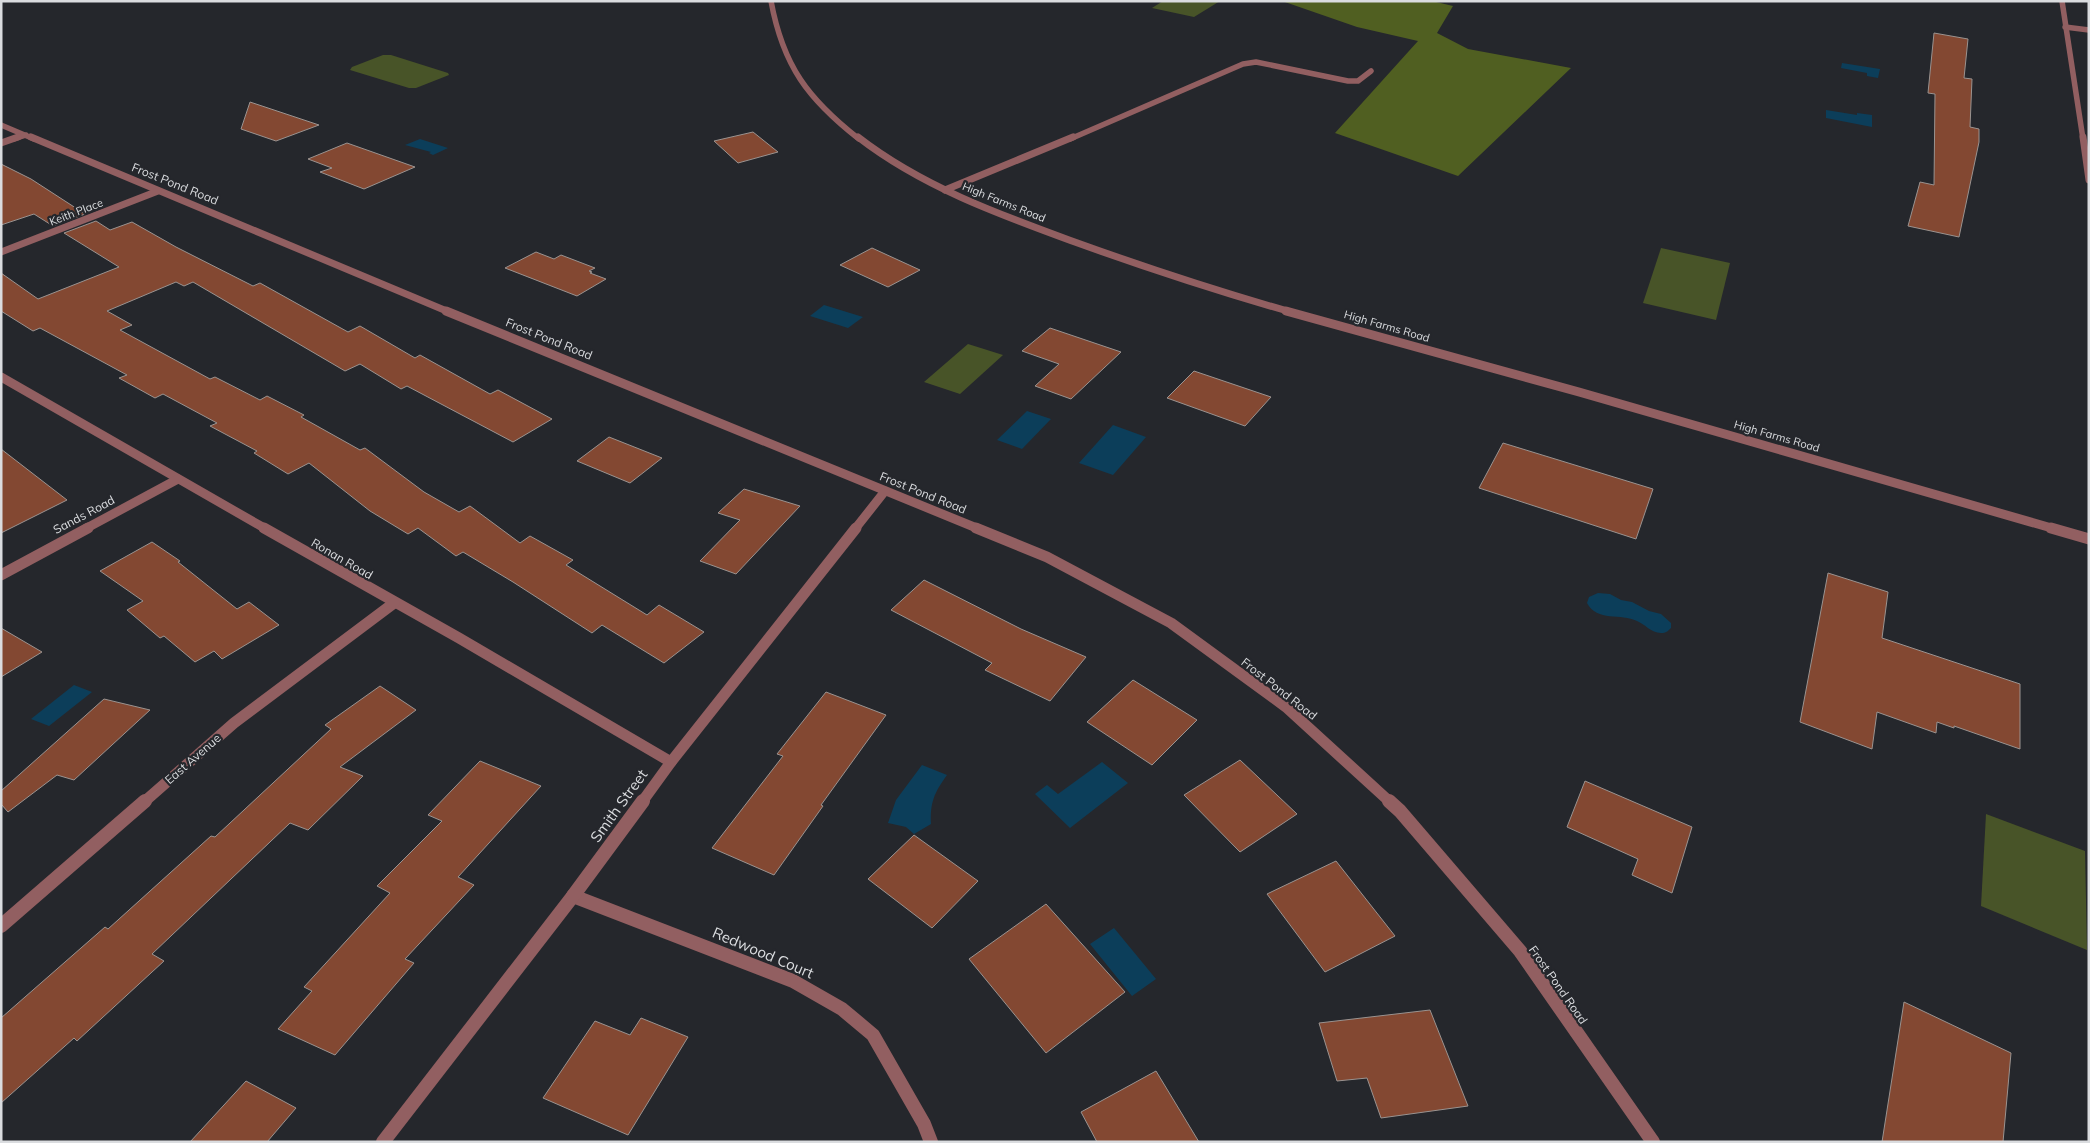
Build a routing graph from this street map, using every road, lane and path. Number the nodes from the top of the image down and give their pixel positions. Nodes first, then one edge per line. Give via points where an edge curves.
1 (771, 1) edge
2 (2062, 1) edge
3 (2065, 27) junction
4 (2089, 30) edge
5 (1371, 71) dead end
6 (1, 125) edge
7 (26, 135) junction
8 (1, 143) edge
9 (2089, 180) edge
10 (945, 190) junction
11 (158, 191) junction
12 (1, 252) edge
13 (1, 377) edge
14 (178, 479) junction
15 (885, 491) junction
16 (2089, 539) edge
17 (1, 574) edge
18 (394, 603) junction
19 (671, 762) junction
20 (573, 896) junction
21 (1, 926) edge
22 (383, 1142) edge
23 (931, 1142) edge
24 (1653, 1142) edge

1 - 10 street, High Farms Road via 780,46 812,98 868,145
2 - 3 street
3 - 4 street
3 - 9 street
5 - 10 street via 1358,81 1348,81 1256,62 1243,64
6 - 7 street, Frost Pond Road
7 - 8 street
7 - 11 street, Frost Pond Road
10 - 16 street, High Farms Road via 1149,269
11 - 12 street, Keith Place
11 - 15 street, Frost Pond Road
13 - 14 street, Ronan Road
14 - 17 street, Sands Road
14 - 18 street, Ronan Road
15 - 19 street, Smith Street
15 - 24 street, Frost Pond Road via 1047,557 1171,623 1286,707 1400,811 1520,951
18 - 19 street, Ronan Road
18 - 21 street, East Avenue via 234,723
19 - 20 street, Smith Street
20 - 22 street, Smith Street
20 - 23 street, Redwood Court via 793,980 842,1009 872,1035 924,1124

